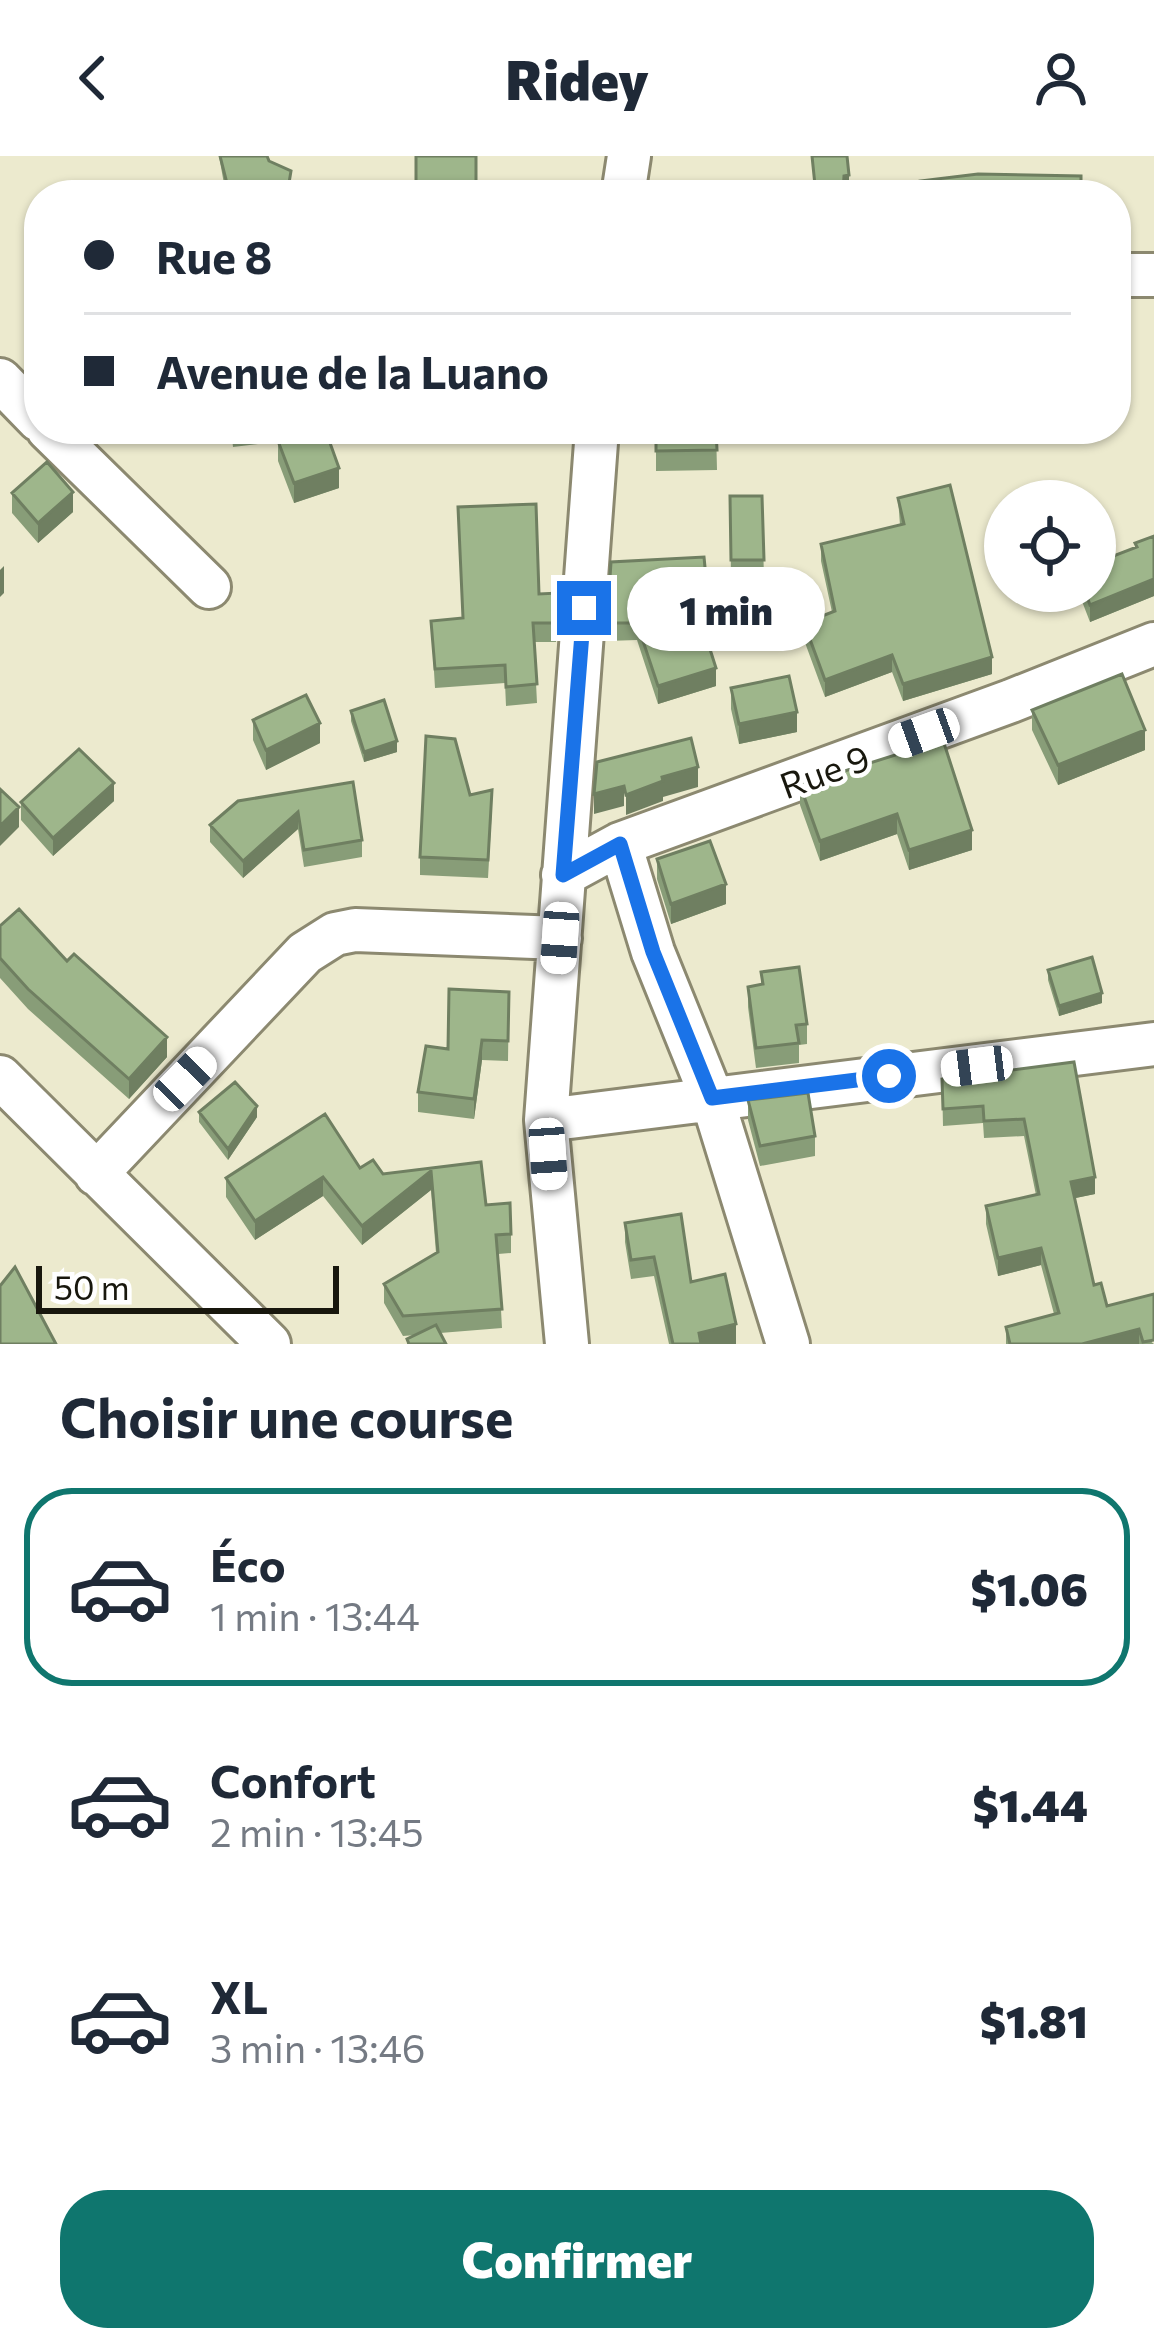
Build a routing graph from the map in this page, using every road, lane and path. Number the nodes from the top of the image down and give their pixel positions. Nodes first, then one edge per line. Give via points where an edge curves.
1 (0, 380) edge
2 (24, 405) edge
3 (63, 444) edge
4 (596, 444) edge
5 (209, 587) dead end
6 (1154, 644) edge
7 (620, 844) junction
8 (563, 875) junction
9 (560, 938) junction
10 (1154, 1044) edge
11 (0, 1077) edge
12 (712, 1098) junction
13 (546, 1120) junction
14 (96, 1174) junction
15 (269, 1344) edge
16 (567, 1344) edge
17 (788, 1344) edge

1 - 2 street
3 - 5 street
4 - 8 street
6 - 7 street, Rue 9
7 - 8 street, Rue 9
7 - 12 street
8 - 9 street
9 - 13 street
9 - 14 street via 355,930 320,941
10 - 12 street
11 - 14 street
12 - 13 street
12 - 17 street
13 - 16 street
14 - 15 street

